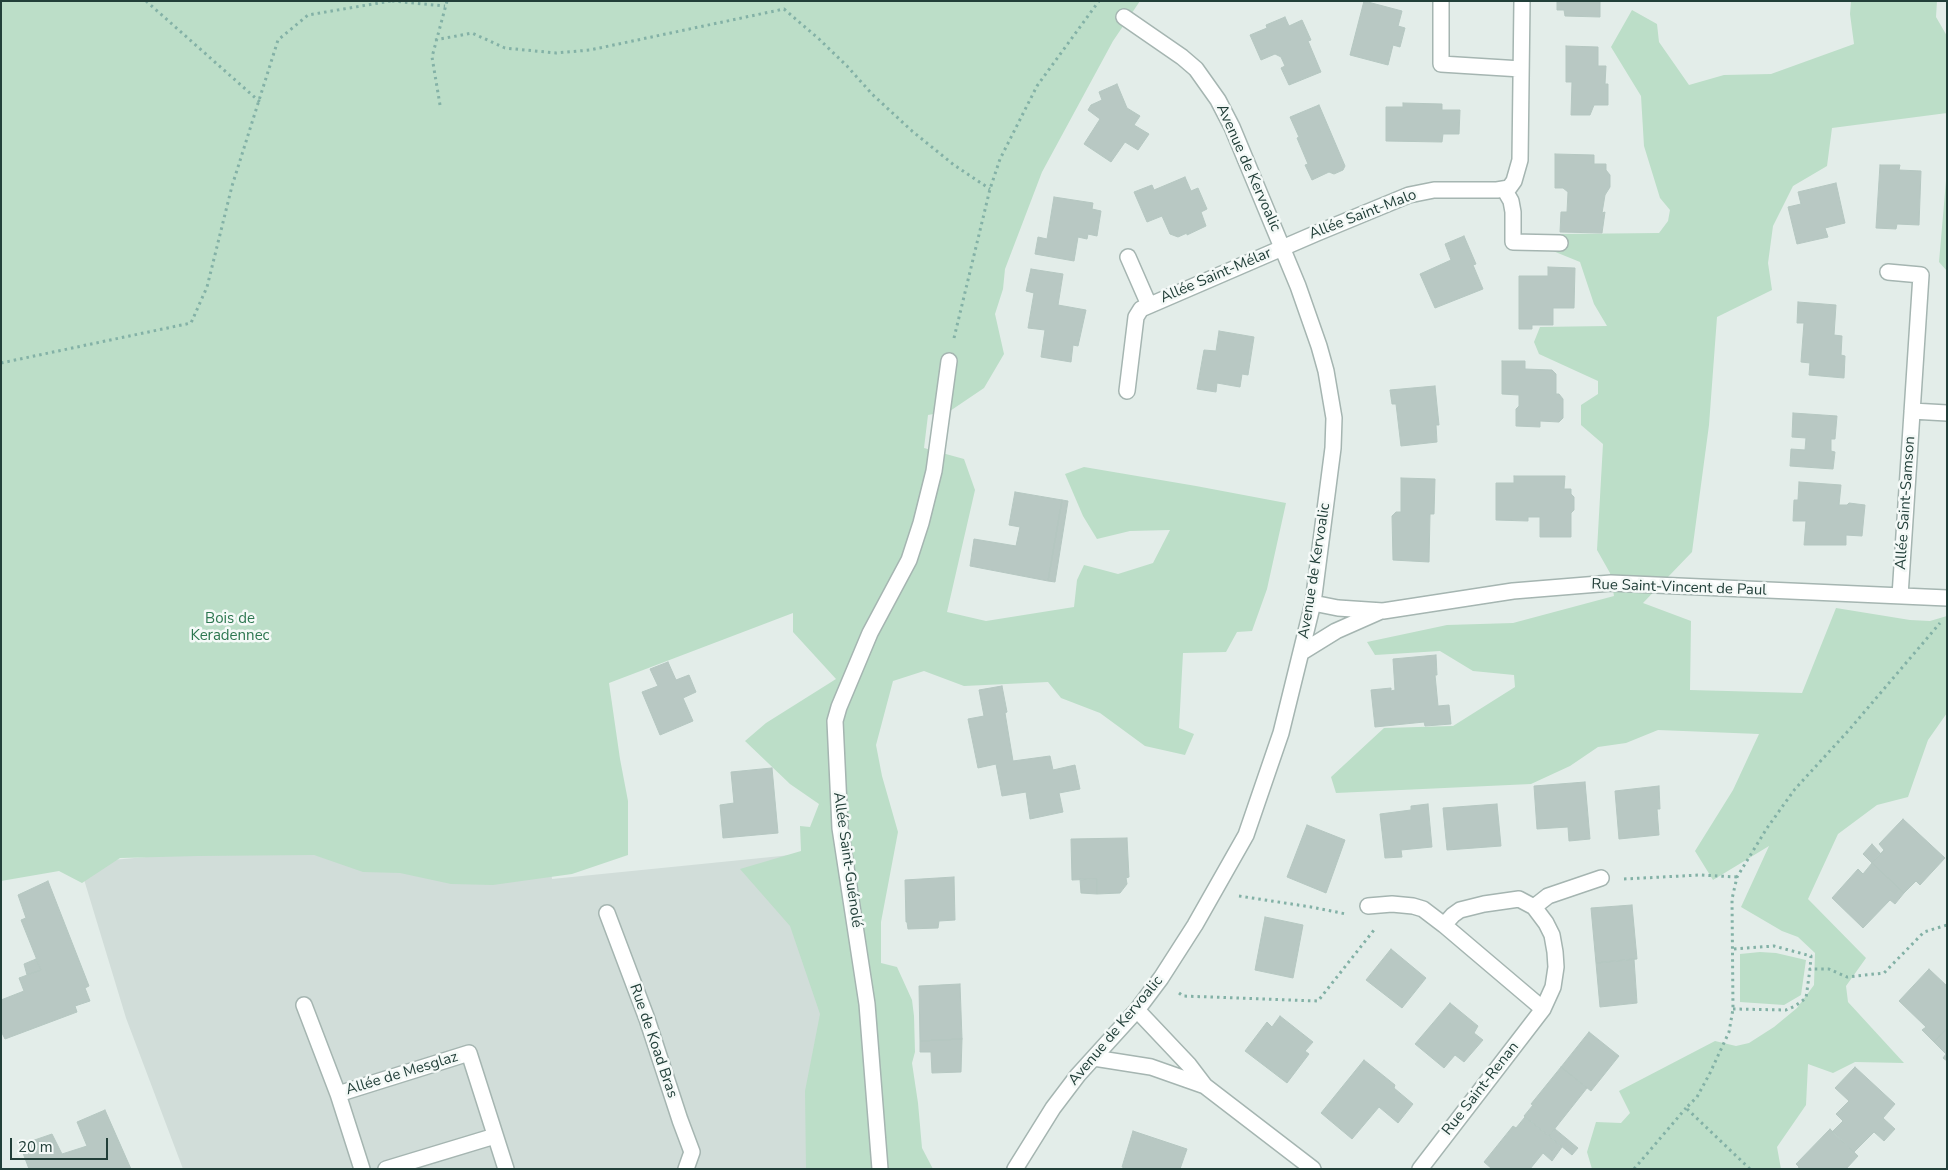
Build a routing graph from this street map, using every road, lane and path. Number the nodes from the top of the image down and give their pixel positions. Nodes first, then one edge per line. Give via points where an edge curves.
1 (146, 1) edge
2 (391, 1) edge
3 (447, 1) edge
4 (1099, 1) edge
5 (1441, 1) edge
6 (1522, 1) edge
7 (445, 6) junction
8 (1124, 17) dead end
9 (435, 40) junction
10 (1521, 69) junction
11 (260, 102) junction
12 (440, 105) dead end
13 (990, 189) junction
14 (1504, 189) junction
15 (1560, 243) dead end
16 (1282, 248) junction
17 (1128, 257) dead end
18 (1888, 272) dead end
19 (1149, 305) junction
20 (949, 361) joint
21 (1, 363) edge
22 (1127, 391) dead end
23 (1912, 410) junction
24 (1947, 413) edge
25 (1900, 596) junction
26 (1947, 598) edge
27 (1313, 603) junction
28 (1383, 611) junction
29 (1941, 623) dead end
30 (1302, 652) junction
31 (1737, 877) junction
32 (1601, 878) joint
33 (1214, 892) junction
34 (1392, 904) junction
35 (1368, 906) joint
36 (1534, 907) junction
37 (607, 913) dead end
38 (1947, 924) edge
39 (1444, 925) junction
40 (1734, 949) junction
41 (1810, 969) junction
42 (1161, 978) junction
43 (304, 1005) dead end
44 (1543, 1009) junction
45 (1733, 1009) junction
46 (1137, 1010) junction
47 (1094, 1058) junction
48 (1205, 1086) junction
49 (338, 1094) junction
50 (1686, 1108) junction
51 (495, 1136) junction
52 (362, 1169) edge
53 (386, 1169) edge
54 (506, 1169) edge
55 (686, 1169) edge
56 (880, 1169) edge
57 (1015, 1169) edge
58 (1313, 1169) edge
59 (1420, 1169) edge
60 (1634, 1169) edge
61 (1750, 1169) edge

1 - 11 path
2 - 7 path
2 - 11 path via 308,14 278,40
3 - 7 path
4 - 13 path via 1037,86 1000,159
5 - 10 street via 1441,64
6 - 10 street
7 - 9 path
8 - 16 street, Avenue de Kervoalic via 1182,57 1208,84 1232,127
9 - 12 path via 432,57
9 - 13 path via 472,33 505,48 556,53 590,50 784,9 912,131
10 - 14 street via 1520,160 1514,181
11 - 21 path via 232,186 207,287 191,324
13 - 20 path
14 - 15 street via 1513,212 1513,242
14 - 16 street, Allée Saint-Malo via 1434,190 1409,195
16 - 19 street, Allée Saint-Mélar
16 - 27 street, Avenue de Kervoalic via 1319,346 1334,418
17 - 19 street, Allée Saint-Mélar
18 - 23 street, Allée Saint-Samson via 1921,275
19 - 22 street, Allée Saint-Mélar via 1140,309 1136,317
20 - 56 street, Allée Saint-Guénolé via 934,471 921,523 909,560 870,633 835,721 840,828 867,1004
23 - 24 street
23 - 25 street, Allée Saint-Samson
25 - 26 street, Rue Saint-Vincent de Paul
25 - 28 street, Rue Saint-Vincent de Paul via 1611,583 1513,592
27 - 28 street, Rue Saint-Vincent de Paul
27 - 30 street, Avenue de Kervoalic
28 - 30 street, Rue Saint-Vincent de Paul
29 - 31 path via 1795,789
30 - 33 street, Avenue de Kervoalic via 1281,733 1246,835
31 - 32 path
31 - 40 path via 1732,899
32 - 36 street via 1548,896
33 - 35 path via 1356,916
33 - 42 street, Avenue de Kervoalic
34 - 35 street
34 - 39 street via 1423,909
34 - 42 path via 1318,1001 1183,996
36 - 39 street via 1519,899 1484,904 1460,910
36 - 44 street, Rue Saint-Renan via 1552,935 1555,952 1553,987
37 - 55 street, Rue de Koad Bras via 692,1152
38 - 41 path via 1924,932 1884,973 1847,977 1829,968
39 - 44 street
40 - 41 path via 1783,948 1811,956
40 - 45 path
41 - 45 path via 1806,998 1795,1006 1786,1010
42 - 46 street, Avenue de Kervoalic
43 - 49 street, Allée de Mesglaz
44 - 59 street, Rue Saint-Renan
45 - 50 path via 1722,1050 1697,1097
46 - 47 street, Avenue de Kervoalic
46 - 48 street
47 - 48 street via 1151,1067
47 - 57 street, Avenue de Kervoalic via 1053,1108
48 - 58 street
49 - 51 street, Allée de Mesglaz via 469,1053
49 - 52 street, Allée de Mesglaz
50 - 60 path
50 - 61 path
51 - 53 street
51 - 54 street, Allée de Mesglaz

